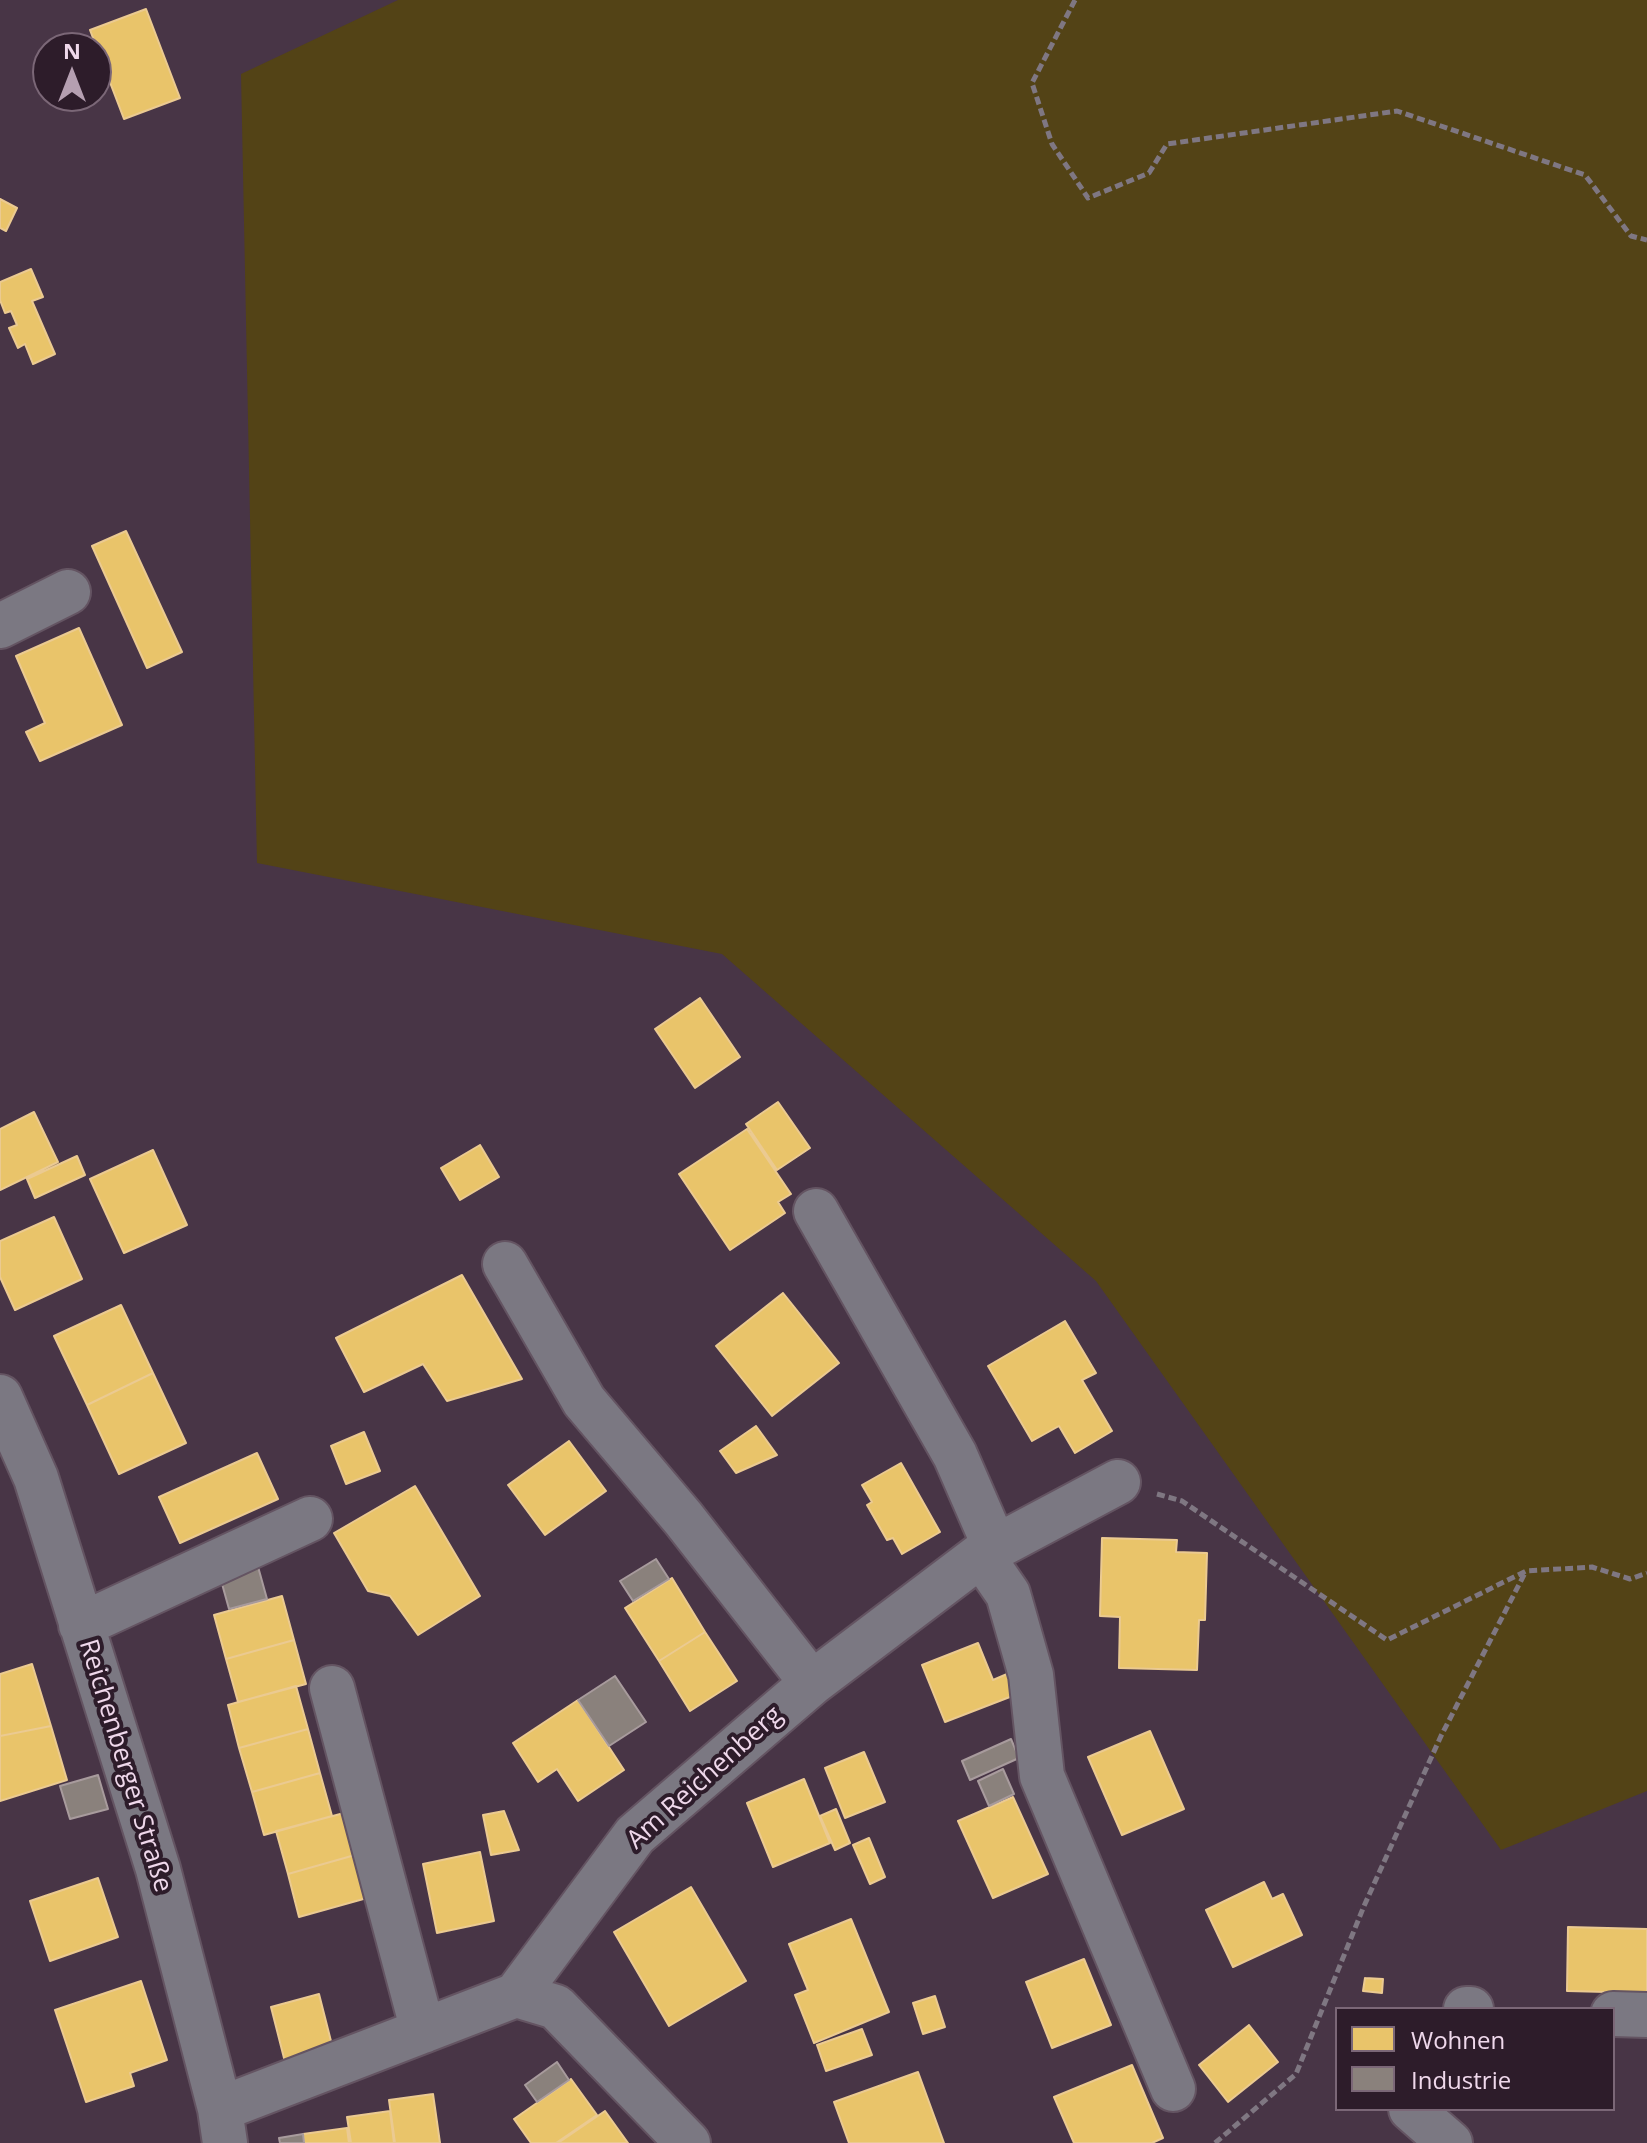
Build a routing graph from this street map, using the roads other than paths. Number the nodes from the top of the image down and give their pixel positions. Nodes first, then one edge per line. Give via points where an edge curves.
1 (68, 592) dead end
2 (0, 626) edge
3 (816, 1211) dead end
4 (505, 1264) dead end
5 (0, 1397) edge
6 (1118, 1482) road end
7 (310, 1519) dead end
8 (988, 1551) junction
9 (81, 1625) junction
10 (812, 1683) junction
11 (332, 1688) dead end
12 (516, 1995) junction
13 (1615, 2014) edge
14 (1647, 2015) edge
15 (423, 2031) junction
16 (1173, 2089) dead end
17 (1413, 2111) edge
18 (222, 2126) edge
19 (688, 2143) edge
20 (1450, 2143) edge

1 - 2 street
3 - 8 street via 955,1455
4 - 10 street via 584,1401
5 - 9 street, Reichenberger Straße via 36,1478
6 - 8 street, Am Reichenberg
7 - 9 street
8 - 10 street, Am Reichenberg
8 - 16 street via 1008,1594 1031,1675 1042,1776
9 - 18 street, Reichenberger Straße via 158,1869
10 - 12 street, Am Reichenberg via 635,1835
11 - 15 street
12 - 15 street
12 - 19 street via 556,2007
13 - 14 street
15 - 18 street
17 - 20 street

